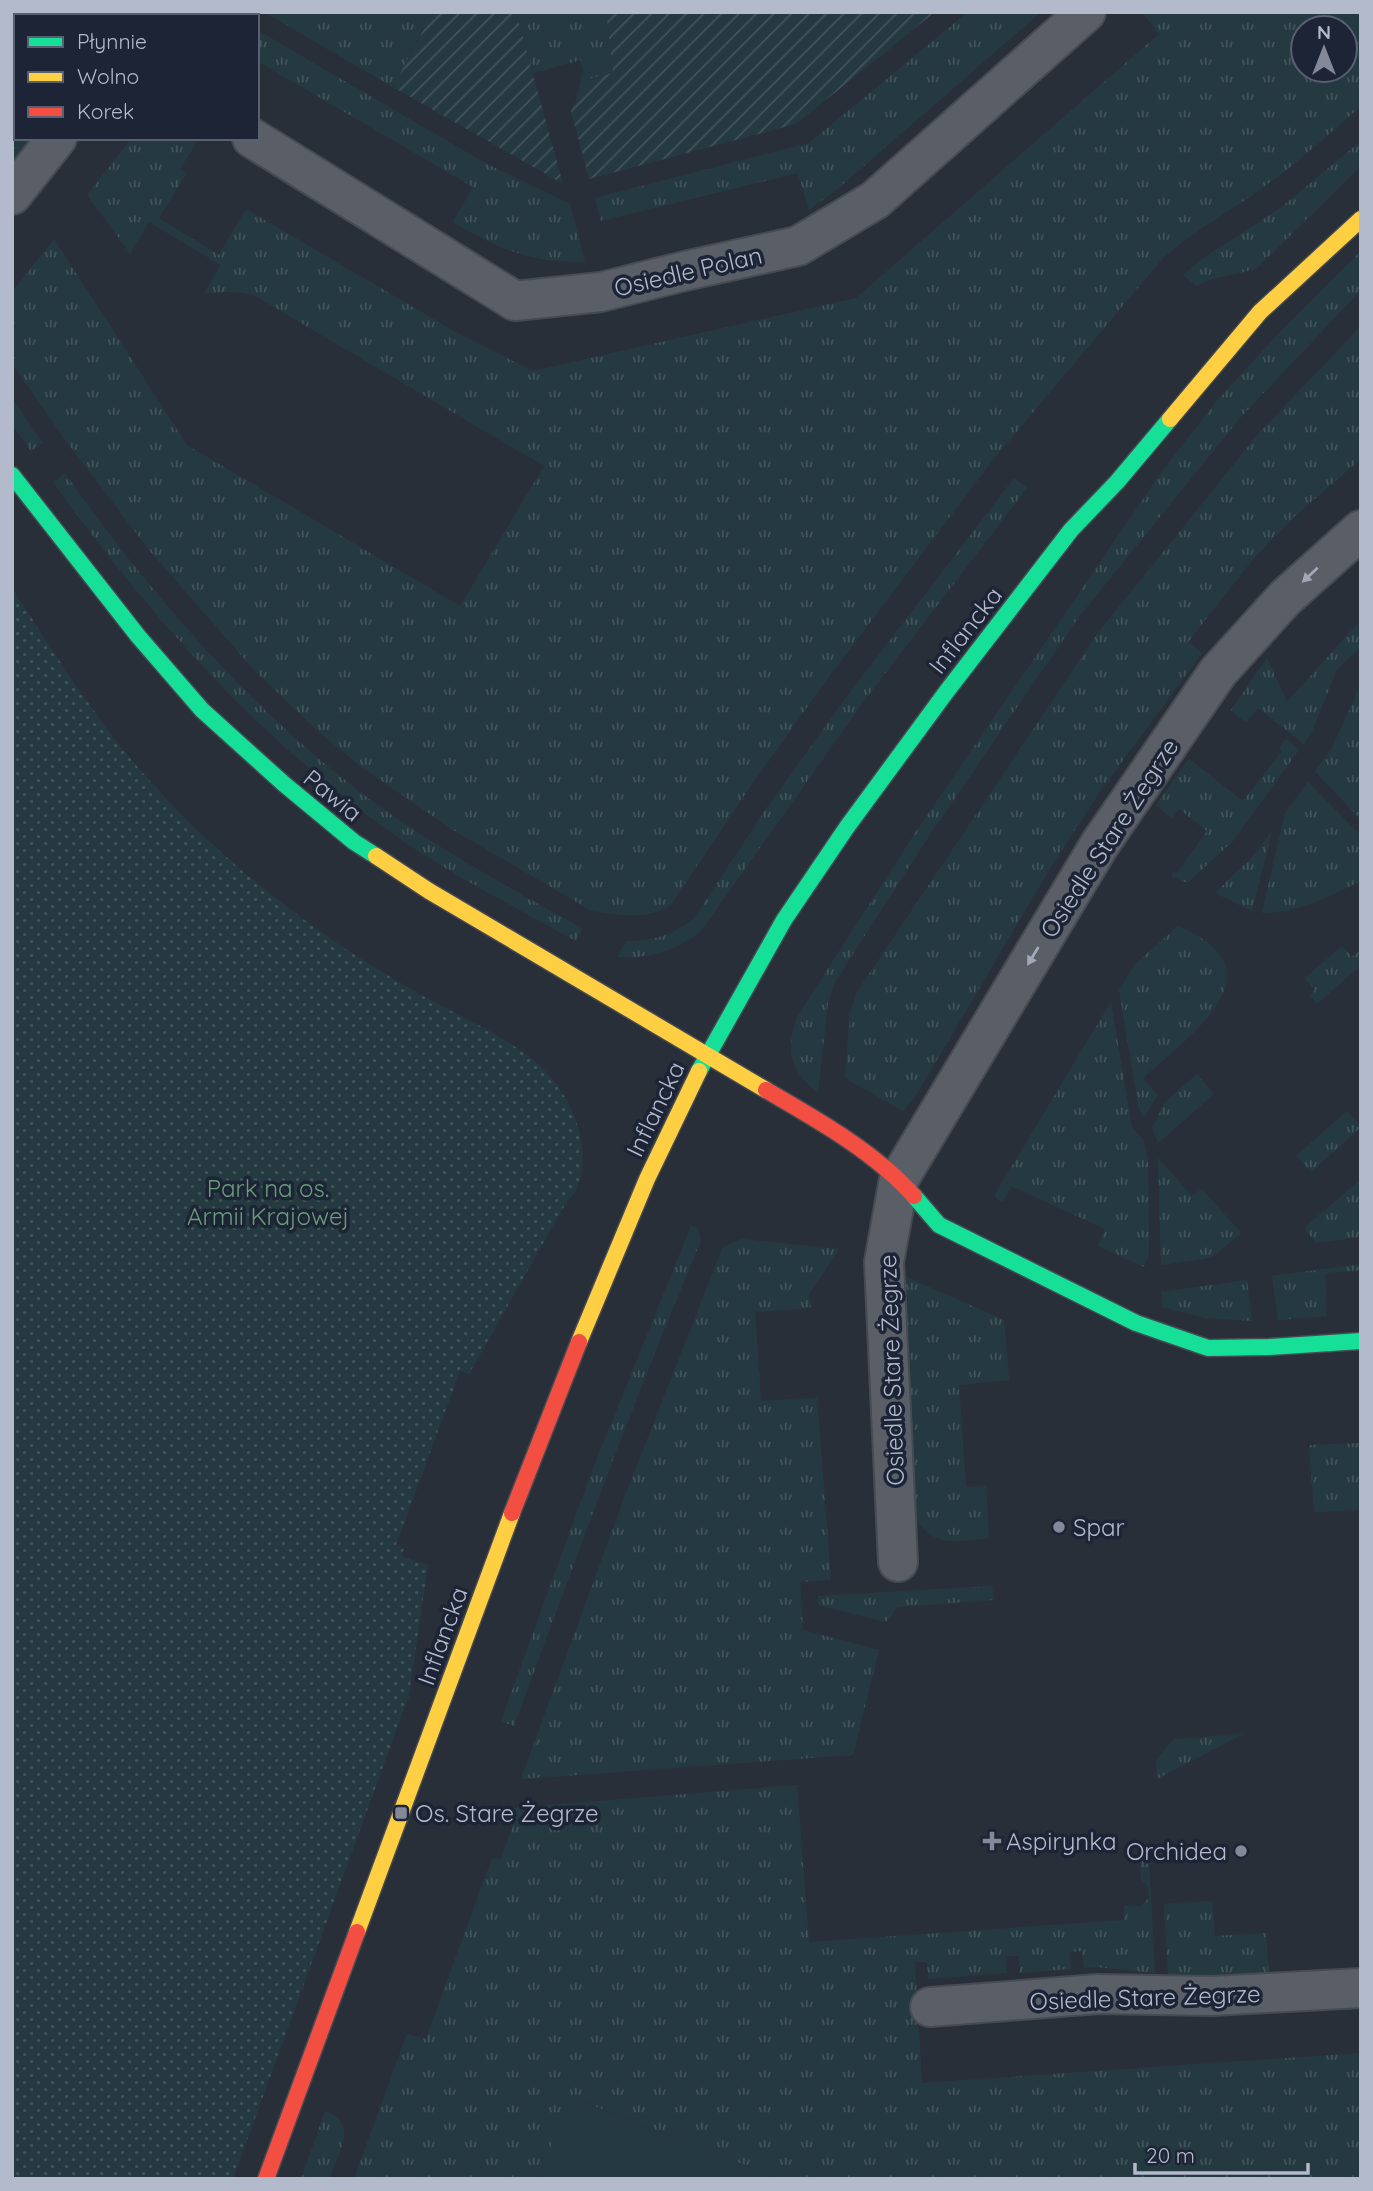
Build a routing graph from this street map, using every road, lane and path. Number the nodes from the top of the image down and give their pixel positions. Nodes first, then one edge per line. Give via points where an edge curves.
1 (1086, 12) edge
2 (55, 140) edge
3 (255, 140) edge
4 (12, 195) edge
5 (1361, 219) edge
6 (12, 475) edge
7 (1361, 530) edge
8 (707, 1054) junction
9 (899, 1179) junction
10 (1361, 1341) edge
11 (898, 1562) dead end
12 (1361, 1988) edge
13 (930, 2007) dead end
14 (266, 2179) edge

1 - 3 street, Osiedle Polan via 875,200 798,246 601,292 515,300
2 - 4 street
5 - 8 street, Inflancka via 1260,312 1063,541 847,827 784,920
6 - 8 street, Pawia via 202,710 284,784 354,842 429,891
7 -> 9 street, Osiedle Stare Żegrze via 1285,598 1218,672 1100,844
8 - 9 street via 824,1124
8 - 14 street, Inflancka via 637,1202 519,1495
9 - 10 street via 939,1225 1136,1323 1184,1340 1208,1348
9 - 11 street, Osiedle Stare Żegrze via 884,1262
12 - 13 street, Osiedle Stare Żegrze via 1212,1996 1098,1994

